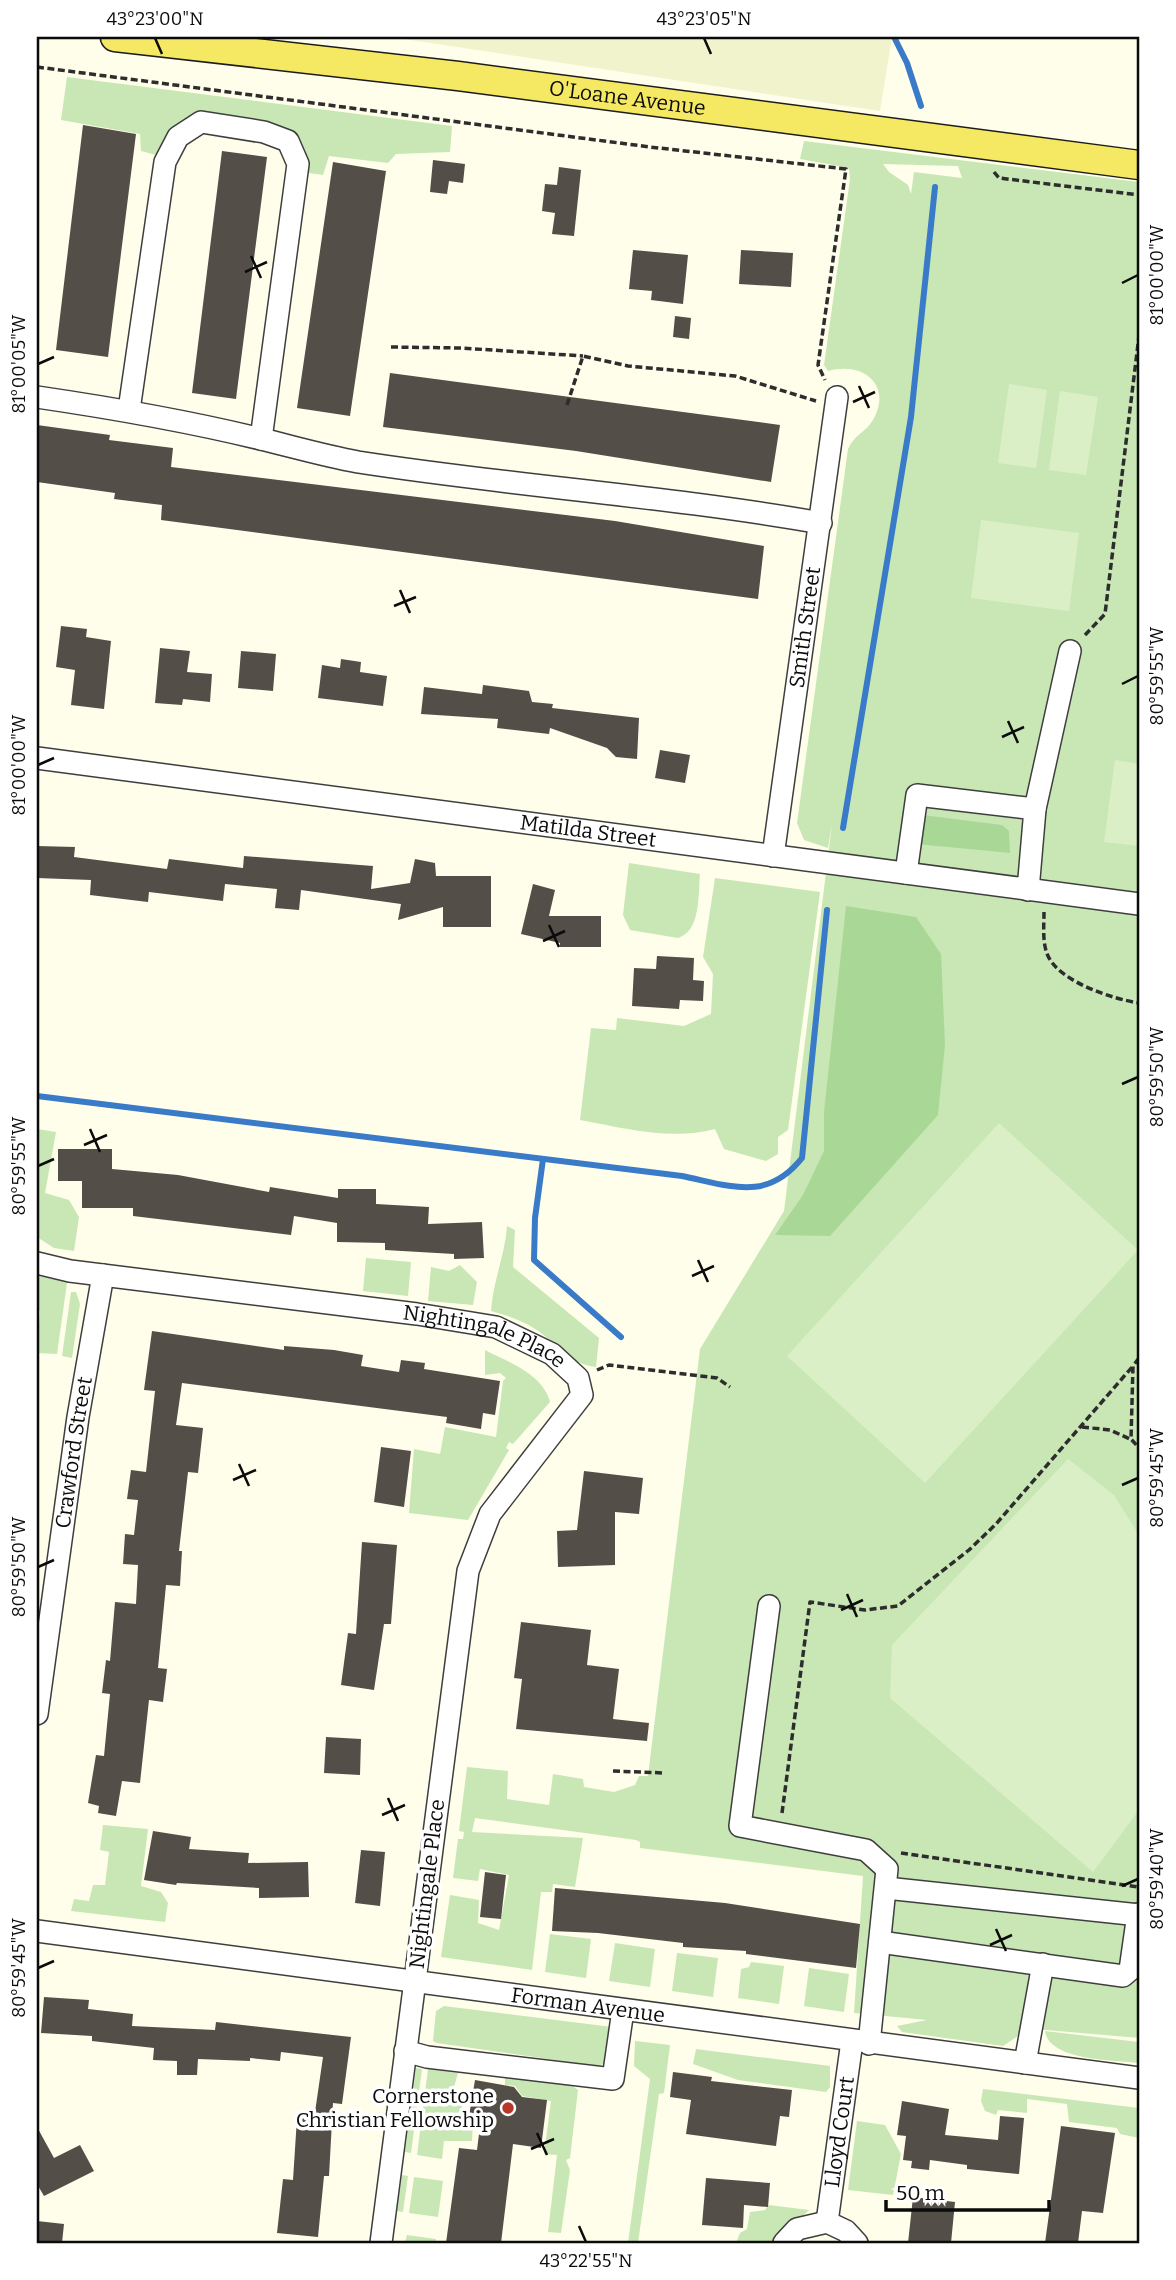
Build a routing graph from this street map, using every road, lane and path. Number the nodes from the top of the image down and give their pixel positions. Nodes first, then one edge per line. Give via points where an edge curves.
1 (122, 37) edge
2 (37, 67) edge
3 (1139, 165) edge
4 (1139, 336) edge
5 (391, 347) dead end
6 (583, 356) junction
7 (37, 397) edge
8 (837, 397) junction
9 (567, 405) dead end
10 (129, 410) junction
11 (261, 439) junction
12 (821, 523) junction
13 (1070, 651) joint
14 (37, 758) edge
15 (1035, 809) junction
16 (773, 856) junction
17 (906, 873) junction
18 (1037, 891) junction
19 (1139, 904) edge
20 (1139, 1003) edge
21 (37, 1264) edge
22 (103, 1275) junction
23 (1139, 1358) edge
24 (1133, 1366) junction
25 (578, 1378) junction
26 (730, 1387) dead end
27 (1082, 1427) junction
28 (1130, 1439) junction
29 (1139, 1448) edge
30 (769, 1606) dead end
31 (43, 1619) edge
32 (37, 1714) edge
33 (613, 1772) dead end
34 (665, 1773) dead end
35 (782, 1821) dead end
36 (896, 1852) dead end
37 (1139, 1887) edge
38 (886, 1888) junction
39 (1139, 1914) edge
40 (37, 1931) edge
41 (880, 1942) junction
42 (1043, 1964) junction
43 (414, 1982) junction
44 (623, 2010) junction
45 (860, 2043) junction
46 (405, 2051) junction
47 (1026, 2063) junction
48 (1139, 2078) edge
49 (827, 2222) junction
50 (381, 2243) edge
51 (784, 2243) edge
52 (857, 2243) edge

1 - 3 main road, O'Loane Avenue
2 - 8 path via 846,169 818,365
4 - 13 path via 1105,614
5 - 6 path
6 - 8 path via 628,366 735,376 812,401
6 - 9 path
7 - 10 street
8 - 12 street, Smith Street
10 - 11 street
10 - 11 street via 165,162 178,137 201,122 264,132 288,141 298,164
11 - 12 street via 361,462
12 - 16 street, Smith Street
13 - 15 street
14 - 16 street, Matilda Street
15 - 17 street via 917,795
15 - 18 street
16 - 17 street, Matilda Street
17 - 18 street, Matilda Street
18 - 19 street, Matilda Street
18 - 20 path via 1048,956 1072,979 1117,1000
21 - 22 street, Nightingale Place
22 - 25 street, Nightingale Place via 496,1327 552,1354
22 - 31 street, Crawford Street
23 - 24 path
24 - 27 path
24 - 28 path
25 - 26 path via 609,1365 717,1378
25 - 43 street, Nightingale Place via 582,1395 490,1514 468,1571
27 - 28 path via 1110,1430
27 - 35 path via 969,1550 898,1605 865,1610 810,1602
28 - 29 path
30 - 38 street via 740,1826 866,1850 887,1869
31 - 32 street, Crawford Street
33 - 34 path
36 - 37 path
38 - 39 street
38 - 41 street, Lloyd Court
39 - 42 street via 1130,1970 1122,1976
40 - 43 street, Forman Avenue
41 - 42 street
41 - 45 street, Lloyd Court
42 - 47 street
43 - 44 street, Forman Avenue
43 - 46 street
44 - 45 street, Forman Avenue
44 - 46 street via 613,2079
45 - 47 street, Forman Avenue
45 - 49 street, Lloyd Court
46 - 50 street
47 - 48 street, Forman Avenue
49 - 51 street via 797,2230
49 - 52 street via 846,2231

